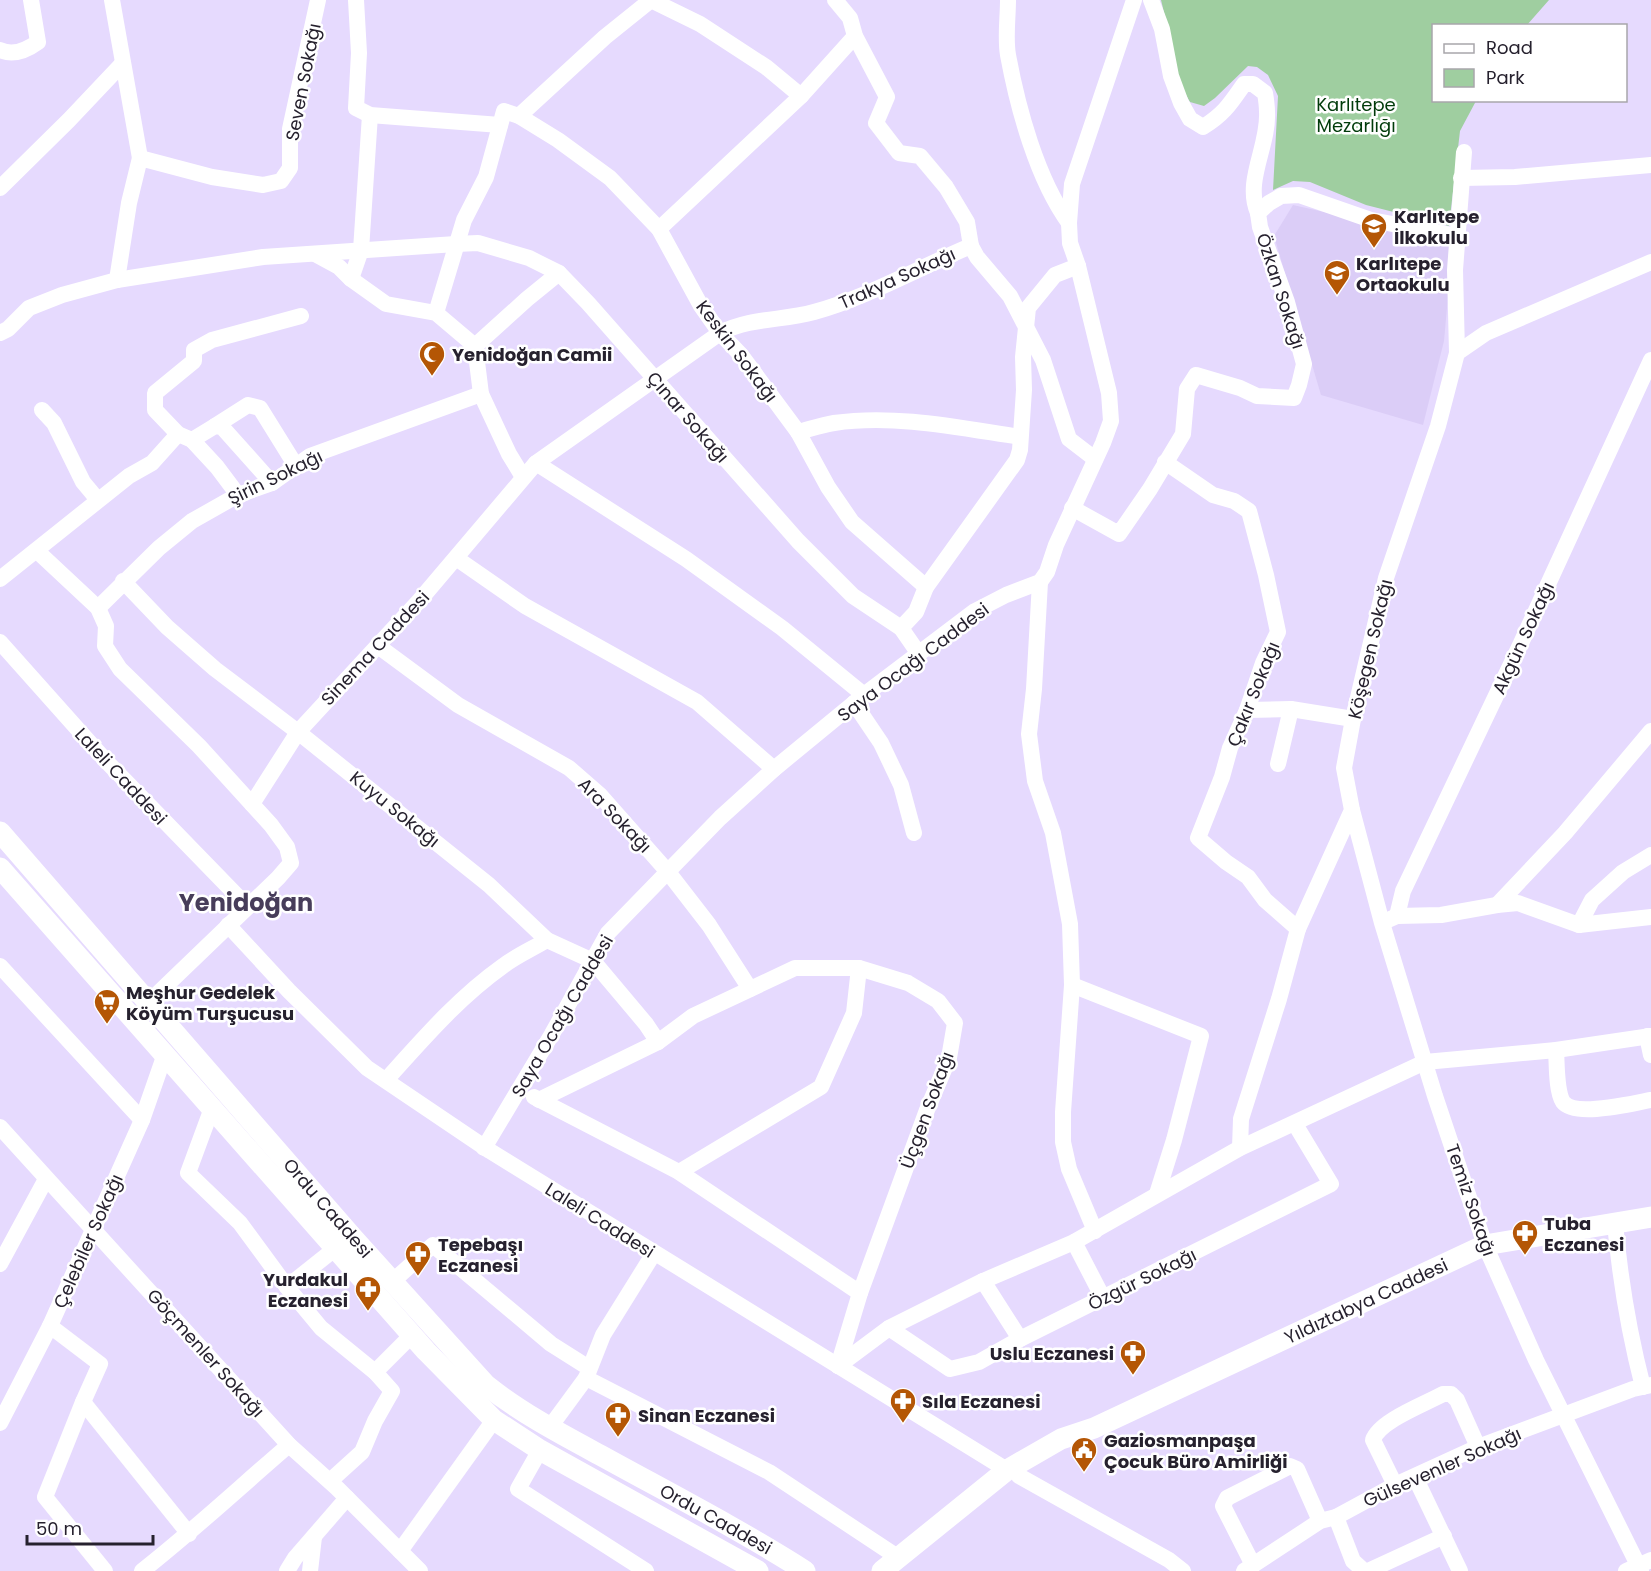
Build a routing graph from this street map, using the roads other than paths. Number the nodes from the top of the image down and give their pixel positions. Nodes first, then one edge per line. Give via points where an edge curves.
1 (31, 0) edge
2 (112, 0) edge
3 (318, 0) edge
4 (356, 0) edge
5 (651, 0) edge
6 (835, 0) edge
7 (1008, 0) edge
8 (1134, 0) edge
9 (1151, 0) edge
10 (855, 36) junction
11 (3, 56) edge
12 (122, 64) junction
13 (801, 96) junction
14 (370, 115) junction
15 (507, 118) junction
16 (1464, 152) dead end
17 (140, 158) junction
18 (1651, 165) edge
19 (1461, 178) junction
20 (0, 188) edge
21 (1258, 213) junction
22 (1069, 223) junction
23 (659, 229) junction
24 (1457, 236) junction
25 (456, 243) junction
26 (971, 246) junction
27 (362, 250) junction
28 (315, 254) junction
29 (1651, 262) edge
30 (1078, 266) junction
31 (559, 273) junction
32 (351, 279) junction
33 (117, 280) junction
34 (436, 313) junction
35 (301, 316) dead end
36 (1026, 328) junction
37 (0, 333) edge
38 (720, 333) junction
39 (475, 346) junction
40 (1457, 353) junction
41 (1651, 360) edge
42 (654, 380) junction
43 (481, 394) junction
44 (42, 410) dead end
45 (214, 426) junction
46 (798, 432) junction
47 (185, 437) junction
48 (1020, 437) junction
49 (1095, 459) junction
50 (1165, 462) junction
51 (536, 463) junction
52 (296, 466) junction
53 (523, 477) junction
54 (272, 483) junction
55 (237, 495) junction
56 (98, 500) junction
57 (1072, 508) junction
58 (37, 551) junction
59 (456, 558) junction
60 (0, 579) edge
61 (123, 581) junction
62 (1040, 582) junction
63 (926, 587) junction
64 (98, 608) junction
65 (901, 628) junction
66 (0, 642) edge
67 (378, 646) junction
68 (920, 654) junction
69 (859, 699) junction
70 (1291, 709) junction
71 (1247, 710) junction
72 (1353, 719) junction
73 (1651, 731) edge
74 (298, 732) junction
75 (1278, 764) dead end
76 (774, 769) junction
77 (252, 804) junction
78 (1352, 810) junction
79 (0, 832) edge
80 (914, 834) dead end
81 (1651, 855) edge
82 (0, 868) edge
83 (668, 872) junction
84 (1497, 905) junction
85 (247, 906) junction
86 (1651, 916) edge
87 (1390, 920) junction
88 (228, 925) junction
89 (1579, 925) junction
90 (1298, 929) junction
91 (547, 940) junction
92 (593, 961) junction
93 (0, 966) edge
94 (859, 968) junction
95 (1072, 985) junction
96 (750, 989) junction
97 (149, 1002) junction
98 (121, 1007) junction
99 (1649, 1036) edge
100 (658, 1042) junction
101 (1557, 1050) junction
102 (165, 1054) junction
103 (1651, 1055) edge
104 (1425, 1062) junction
105 (386, 1080) junction
106 (520, 1089) junction
107 (539, 1100) junction
108 (1651, 1100) edge
109 (212, 1108) junction
110 (142, 1120) junction
111 (1295, 1124) junction
112 (0, 1127) edge
113 (484, 1148) junction
114 (1240, 1148) junction
115 (679, 1172) junction
116 (46, 1179) junction
117 (1158, 1194) junction
118 (1651, 1217) edge
119 (1615, 1223) junction
120 (93, 1228) junction
121 (1095, 1231) junction
122 (1074, 1242) junction
123 (1485, 1245) junction
124 (336, 1248) junction
125 (654, 1253) junction
126 (0, 1264) edge
127 (393, 1281) junction
128 (983, 1281) junction
129 (287, 1287) junction
130 (860, 1293) junction
131 (1104, 1298) junction
132 (409, 1321) junction
133 (50, 1326) junction
134 (889, 1328) junction
135 (1020, 1339) junction
136 (838, 1366) junction
137 (375, 1372) junction
138 (587, 1373) junction
139 (1647, 1386) edge
140 (82, 1402) junction
141 (1565, 1415) junction
142 (494, 1420) junction
143 (0, 1423) edge
144 (550, 1427) junction
145 (289, 1445) junction
146 (1479, 1447) junction
147 (540, 1450) junction
148 (1013, 1473) junction
149 (1415, 1477) junction
150 (330, 1481) junction
151 (1395, 1485) junction
152 (347, 1498) junction
153 (1328, 1519) junction
154 (189, 1534) junction
155 (1444, 1536) junction
156 (314, 1537) junction
157 (400, 1551) junction
158 (895, 1567) edge
159 (1639, 1567) edge
160 (1249, 1568) edge
161 (418, 1570) edge
162 (105, 1571) edge
163 (142, 1571) edge
164 (287, 1571) edge
165 (310, 1571) edge
166 (646, 1571) edge
167 (758, 1571) edge
168 (805, 1571) edge
169 (1183, 1571) edge
170 (1366, 1571) edge
171 (1460, 1571) edge

1 - 11 street via 38,42
2 - 12 street
3 - 17 street, Seven Sokağı via 290,129 290,168 281,181 263,185 242,182
4 - 14 street via 356,108
5 - 13 street via 700,24 766,67
5 - 15 street
6 - 10 street via 850,18
7 - 22 street via 1008,53 1026,129 1051,195
8 - 22 street via 1072,184
9 - 21 street via 1172,76 1190,119 1203,127 1215,120 1227,110 1244,84 1252,84 1265,93 1268,113 1253,202
10 - 13 street
10 - 26 street via 887,97 876,123 899,153 920,156 946,187 967,222
12 - 17 street
12 - 20 street
13 - 23 street
14 - 15 street
14 - 27 street
15 - 23 street, Keskin Sokağı via 558,140 610,178
15 - 25 street
16 - 19 street, Köşegen Sokağı
17 - 33 street
18 - 19 street
19 - 24 street, Köşegen Sokağı
21 - 24 street, Özkan Sokağı via 1281,196 1299,195 1371,220
21 - 50 street, Özkan Sokağı via 1304,364 1299,385 1294,398 1257,396 1197,375 1187,390 1183,434
22 - 30 street via 1070,243
23 - 38 street, Keskin Sokağı
24 - 40 street, Köşegen Sokağı
25 - 27 street, Çınar Sokağı
25 - 31 street, Çınar Sokağı via 478,243 529,258
25 - 34 street
26 - 36 street, Trakya Sokağı via 1010,296
26 - 38 street, Trakya Sokağı via 842,303 811,313 734,326
27 - 28 street, Çınar Sokağı
27 - 32 street
28 - 32 street via 339,267
28 - 33 street, Çınar Sokağı via 263,257
29 - 40 street via 1486,333
30 - 36 street via 1055,275 1036,296 1028,308
30 - 49 street via 1109,393 1111,421
31 - 39 street
31 - 42 street, Çınar Sokağı via 627,345
32 - 34 street via 386,304
33 - 37 street, Çınar Sokağı via 29,308
34 - 39 street
35 - 47 street via 241,330 194,350 194,361 155,393 155,410
36 - 48 street
36 - 49 street, Trakya Sokağı via 1043,360 1069,440
38 - 42 street, Sinema Caddesi
38 - 46 street, Keskin Sokağı
39 - 43 street
40 - 72 street, Köşegen Sokağı via 1386,578
41 - 87 street, Akgün Sokağı
42 - 51 street, Sinema Caddesi
42 - 65 street, Çınar Sokağı via 798,541 853,596
43 - 52 street, Şirin Sokağı via 310,456
43 - 53 street
44 - 56 street via 54,423 83,482
45 - 47 street
45 - 52 street via 248,405 260,408
45 - 54 street via 222,427
46 - 48 street via 834,423 885,420
46 - 63 street, Keskin Sokağı via 852,522
47 - 55 street via 217,467
47 - 56 street
48 - 63 street via 1017,460
49 - 57 street
50 - 57 street via 1119,534
50 - 71 street, Çakır Sokağı via 1213,495 1234,501 1249,511 1254,526 1278,632
51 - 53 street, Sinema Caddesi
51 - 69 street via 686,559 782,628
52 - 54 street, Şirin Sokağı
53 - 59 street, Sinema Caddesi
54 - 55 street, Şirin Sokağı
55 - 61 street, Şirin Sokağı via 192,521
56 - 58 street
57 - 62 street
58 - 60 street
58 - 64 street
59 - 67 street, Sinema Caddesi
59 - 76 street via 525,606 697,702
61 - 64 street, Şirin Sokağı
61 - 74 street, Kuyu Sokağı via 215,669
62 - 68 street, Saya Ocağı Caddesi via 975,611
62 - 95 street via 1029,734 1035,781 1062,875 1070,924
63 - 65 street via 916,612
64 - 77 street via 106,626 105,646 120,669
65 - 68 street
66 - 85 street, Laleli Caddesi via 107,762
67 - 74 street, Sinema Caddesi
67 - 83 street, Ara Sokağı via 458,705 569,768 600,795
68 - 69 street, Saya Ocağı Caddesi
69 - 76 street, Saya Ocağı Caddesi
69 - 80 street via 901,785
70 - 71 street
70 - 72 street
70 - 75 street
71 - 90 street, Çakır Sokağı via 1198,838 1248,878 1265,900
72 - 78 street, Köşegen Sokağı via 1344,768
73 - 84 street via 1565,833
74 - 77 street, Sinema Caddesi
74 - 91 street, Kuyu Sokağı via 489,885
76 - 83 street, Saya Ocağı Caddesi
77 - 85 street via 287,847 291,863
78 - 87 street, Temiz Sokağı
78 - 90 street
79 - 97 main road, Ordu Caddesi
81 - 89 street via 1623,872 1592,900
82 - 98 main road, Ordu Caddesi
83 - 92 street, Saya Ocağı Caddesi via 608,933
83 - 96 street, Ara Sokağı via 709,925
84 - 87 street
84 - 89 street via 1518,903
85 - 88 street
86 - 89 street
87 - 104 street, Temiz Sokağı
88 - 97 street
88 - 105 street, Laleli Caddesi via 367,1068
90 - 114 street via 1241,1119
91 - 92 street, Kuyu Sokağı
91 - 105 street via 483,981
92 - 100 street, Kuyu Sokağı
92 - 106 street, Saya Ocağı Caddesi
93 - 110 street
94 - 96 street, Üçgen Sokağı via 795,968
94 - 115 street via 854,1013 821,1087
94 - 130 street, Üçgen Sokağı via 908,983 938,1001 955,1023 950,1059 927,1110
95 - 117 street via 1201,1036
95 - 121 street via 1063,1142
96 - 100 street, Üçgen Sokağı via 693,1016
97 - 98 main road
97 - 127 main road, Ordu Caddesi
98 - 102 main road, Ordu Caddesi
99 - 101 street
99 - 103 street
100 - 107 street, Üçgen Sokağı
101 - 104 street
101 - 108 street via 1559,1090 1572,1108 1585,1110
102 - 109 main road, Ordu Caddesi
102 - 110 street, Çelebiler Sokağı
104 - 111 street
104 - 123 street, Temiz Sokağı
105 - 113 street, Laleli Caddesi
106 - 107 street
106 - 113 street, Saya Ocağı Caddesi
107 - 115 street
109 - 124 main road, Ordu Caddesi
109 - 129 street via 189,1173 240,1223
110 - 120 street, Çelebiler Sokağı
111 - 114 street
111 - 131 street, Özgür Sokağı via 1331,1184
112 - 116 street, Göçmenler Sokağı
113 - 125 street, Laleli Caddesi
114 - 117 street
115 - 130 street
116 - 120 street, Göçmenler Sokağı
116 - 126 street
117 - 121 street
118 - 119 main road, Yıldıztabya Caddesi
119 - 123 main road, Yıldıztabya Caddesi
119 - 139 street via 1632,1344
120 - 133 street, Çelebiler Sokağı
120 - 145 street, Göçmenler Sokağı
121 - 122 street
122 - 128 street
122 - 131 street
123 - 141 street, Temiz Sokağı
123 - 148 main road, Yıldıztabya Caddesi via 1095,1428 1067,1450
124 - 129 street
124 - 132 main road, Ordu Caddesi
125 - 136 street, Laleli Caddesi
125 - 138 street via 603,1335
127 - 132 main road, Ordu Caddesi
127 - 138 street via 433,1245
128 - 134 street
128 - 135 street
129 - 137 street via 321,1328
130 - 136 street, Üçgen Sokağı
131 - 135 street, Özgür Sokağı
132 - 137 street
132 - 142 main road, Ordu Caddesi via 448,1375
132 - 144 main road, Ordu Caddesi via 502,1398
133 - 140 street via 100,1364
133 - 143 street, Çelebiler Sokağı
134 - 135 street, Özgür Sokağı via 950,1369 979,1362
134 - 136 street
136 - 148 street, Laleli Caddesi
137 - 150 street via 392,1391 362,1452
138 - 144 street
138 - 158 street via 770,1472
139 - 141 street, Gülsevenler Sokağı
140 - 154 street
140 - 162 street via 45,1497
141 - 146 street, Gülsevenler Sokağı
141 - 159 street, Temiz Sokağı
142 - 147 main road, Ordu Caddesi
142 - 157 street
144 - 168 main road, Ordu Caddesi
145 - 150 street, Göçmenler Sokağı
145 - 154 street
146 - 149 street, Gülsevenler Sokağı
146 - 151 street via 1456,1400 1451,1394 1443,1394 1376,1432 1373,1440
147 - 166 street via 518,1489
147 - 167 main road, Ordu Caddesi
148 - 158 main road, Yıldıztabya Caddesi via 954,1524
148 - 169 street, Laleli Caddesi
149 - 151 street, Gülsevenler Sokağı
149 - 155 street
150 - 152 street, Göçmenler Sokağı
151 - 153 street, Gülsevenler Sokağı
152 - 156 street
152 - 157 street, Göçmenler Sokağı
153 - 160 street, Gülsevenler Sokağı
153 - 160 street via 1297,1469 1290,1466 1227,1498 1223,1506
153 - 170 street via 1353,1561
154 - 163 street
155 - 170 street
155 - 171 street
156 - 164 street
156 - 165 street
157 - 161 street, Göçmenler Sokağı

